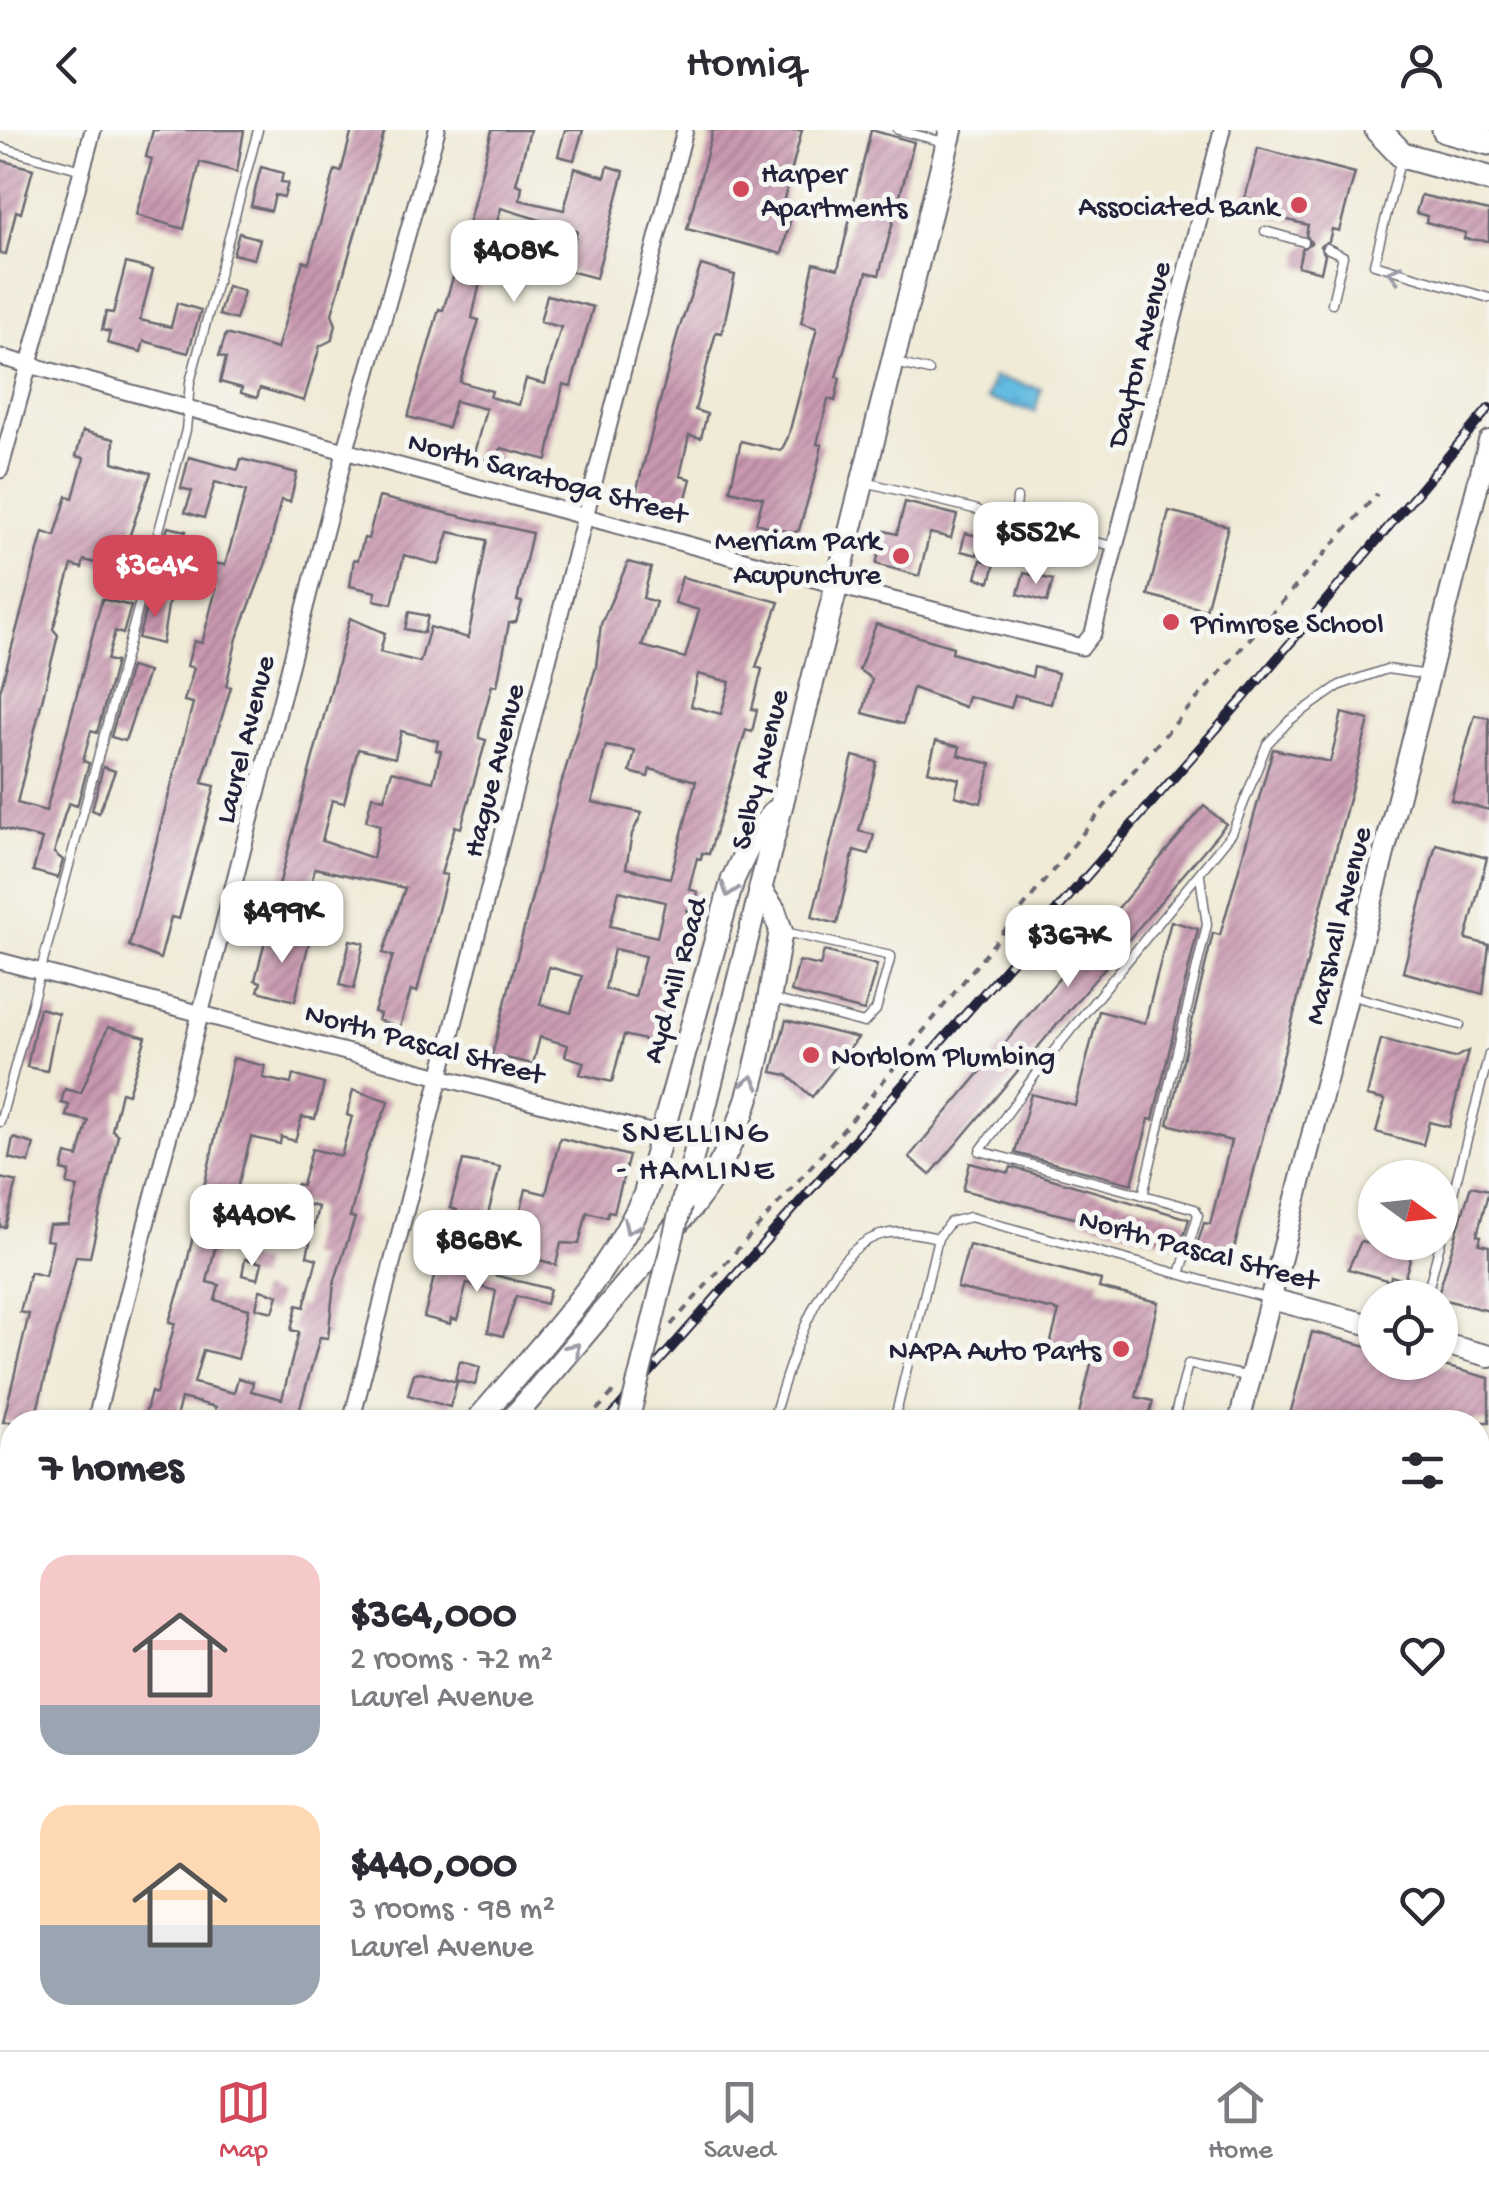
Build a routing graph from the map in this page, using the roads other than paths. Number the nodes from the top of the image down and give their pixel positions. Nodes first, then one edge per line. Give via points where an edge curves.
1 (92, 130) edge
2 (258, 130) edge
3 (437, 130) edge
4 (685, 130) edge
5 (898, 130) edge
6 (1222, 130) edge
7 (1378, 130) edge
8 (1445, 130) edge
9 (950, 136) edge
10 (1489, 142) edge
11 (0, 147) edge
12 (1402, 155) junction
13 (82, 170) junction
14 (1489, 179) edge
15 (1264, 231) dead end
16 (1304, 242) dead end
17 (1327, 248) dead end
18 (1489, 298) edge
19 (1332, 302) dead end
20 (0, 357) edge
21 (892, 362) junction
22 (28, 365) junction
23 (928, 371) dead end
24 (186, 406) junction
25 (1489, 441) edge
26 (346, 450) junction
27 (0, 470) edge
28 (862, 481) junction
29 (1017, 498) dead end
30 (978, 510) dead end
31 (586, 514) junction
32 (1116, 547) junction
33 (835, 584) junction
34 (1082, 647) joint
35 (1431, 676) junction
36 (778, 807) junction
37 (1200, 876) junction
38 (760, 890) junction
39 (781, 931) junction
40 (0, 960) edge
41 (38, 972) junction
42 (1349, 996) junction
43 (770, 998) junction
44 (201, 1012) junction
45 (1460, 1025) dead end
46 (1489, 1054) edge
47 (442, 1078) junction
48 (0, 1122) edge
49 (661, 1135) junction
50 (1143, 1195) junction
51 (938, 1238) junction
52 (1180, 1274) junction
53 (1431, 1280) edge
54 (1271, 1299) junction
55 (1358, 1322) edge
56 (1458, 1348) edge
57 (1489, 1356) edge
58 (1251, 1376) junction
59 (98, 1410) edge
60 (353, 1410) edge
61 (486, 1410) edge
62 (520, 1410) edge
63 (631, 1410) edge
64 (776, 1410) edge
65 (897, 1410) edge
66 (1176, 1410) edge
67 (1242, 1410) edge

1 - 13 street
2 - 24 lane
3 - 26 street, Laurel Avenue
4 - 31 street, Hague Avenue
5 - 9 lane
6 - 32 street, Dayton Avenue
7 - 12 main road
8 - 10 main road
9 - 21 main road, Selby Avenue
11 - 13 lane
12 - 14 main road
18 -> 12 lane via 1374,264
13 - 22 street
15 - 16 lane
17 - 19 lane via 1344,256
20 - 22 street, North Saratoga Street
21 - 23 lane
21 - 28 main road, Selby Avenue
22 - 24 street, North Saratoga Street
22 - 27 street
24 - 26 street, North Saratoga Street
24 - 41 lane via 186,430
25 - 35 street, Marshall Avenue
26 - 31 street, North Saratoga Street
26 - 44 street, Laurel Avenue
28 - 30 lane
28 - 33 main road, Selby Avenue
29 - 32 lane via 1015,521
31 - 33 street, North Saratoga Street
31 - 47 street, Hague Avenue
32 - 34 street, Dayton Avenue via 1093,632
33 - 34 street, North Saratoga Street
33 - 36 main road, Selby Avenue
35 - 37 lane via 1387,669 1369,674 1340,684 1290,720 1267,744 1232,834
35 - 42 street, Marshall Avenue
36 - 38 main road, Selby Avenue
36 -> 49 main road, Ayd Mill Road via 752,838 732,879
37 - 50 lane via 1207,925
37 - 50 lane via 1043,1064 980,1151
38 - 39 main road
38 - 63 street, Selby Avenue, bridge
39 - 43 main road
39 - 43 lane via 891,956 876,1010 864,1023
40 - 41 street, North Pascal Street
41 - 44 street, North Pascal Street
41 - 48 lane
42 - 45 lane
42 - 54 street, Marshall Avenue
62 -> 43 main road via 719,1172 742,1124
44 - 47 street, North Pascal Street
44 - 59 street, Laurel Avenue
46 - 53 lane
47 - 49 street, North Pascal Street
47 - 60 street, Hague Avenue
49 -> 61 main road, Ayd Mill Road via 626,1237
50 - 52 lane via 1198,1215
51 - 52 lane, North Pascal Street via 950,1222 970,1217
51 - 64 lane via 882,1234 844,1258 794,1348
51 - 65 lane
52 - 54 lane, North Pascal Street
54 - 55 street, North Pascal Street
54 - 58 street, Marshall Avenue
56 - 57 street
58 - 66 lane via 1188,1364
58 - 67 street, Marshall Avenue

